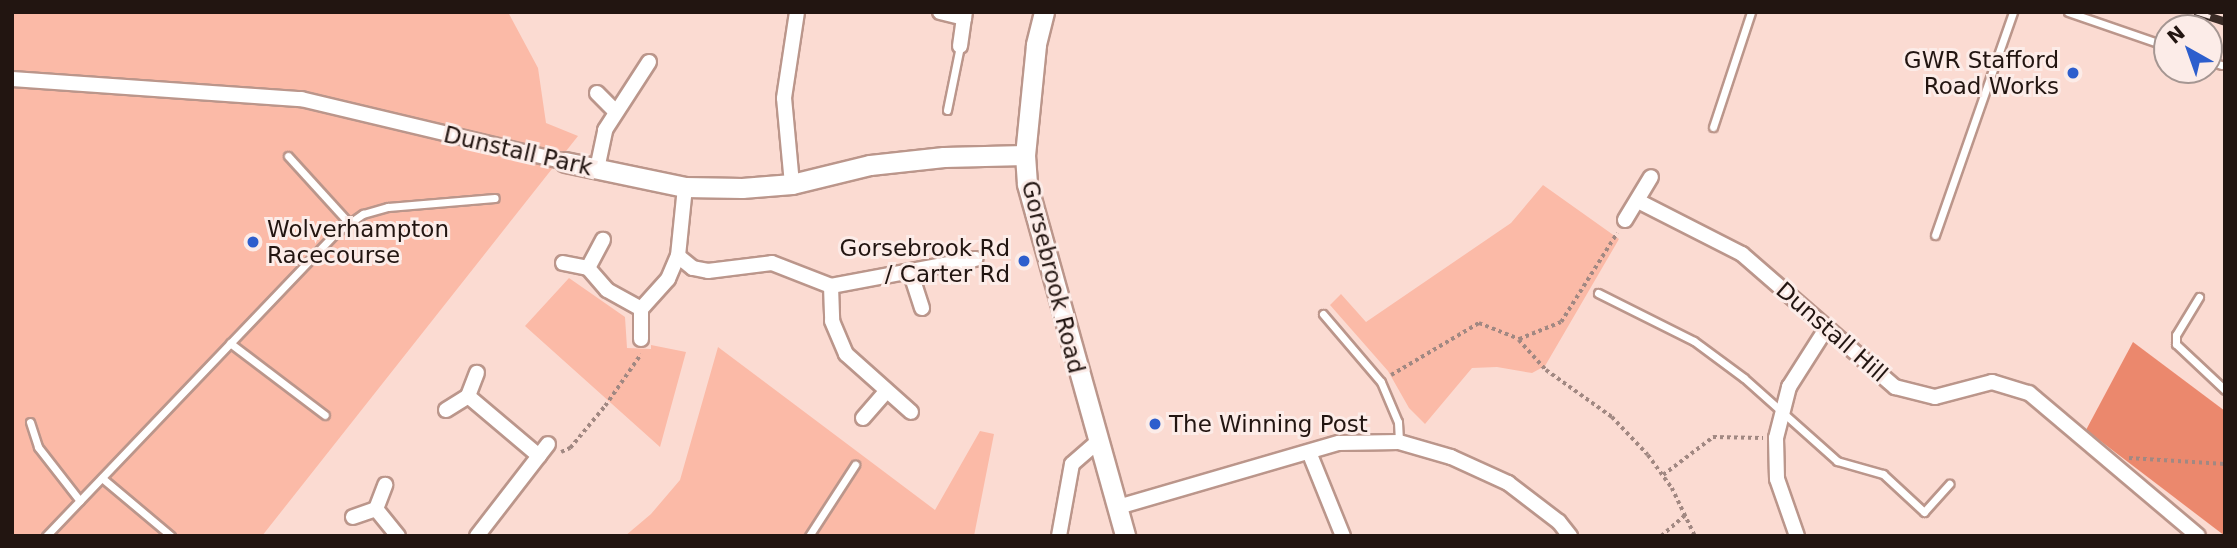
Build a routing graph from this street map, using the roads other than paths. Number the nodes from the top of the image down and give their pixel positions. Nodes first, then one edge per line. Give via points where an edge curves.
1 (797, 12) edge
2 (940, 12) edge
3 (1044, 12) edge
4 (1751, 12) edge
5 (2013, 12) edge
6 (2068, 12) edge
7 (965, 15) edge
8 (2153, 41) edge
9 (960, 46) joint
10 (649, 62) dead end
11 (12, 79) edge
12 (597, 93) dead end
13 (947, 110) dead end
14 (615, 111) junction
15 (1713, 127) dead end
16 (1025, 155) junction
17 (288, 156) dead end
18 (565, 162) joint
19 (597, 169) junction
20 (1651, 177) dead end
21 (792, 184) junction
22 (685, 187) junction
23 (495, 198) dead end
24 (1638, 201) junction
25 (1625, 220) road end
26 (349, 223) junction
27 (1935, 236) dead end
28 (603, 240) dead end
29 (678, 256) junction
30 (975, 259) dead end
31 (563, 263) dead end
32 (588, 268) junction
33 (910, 271) junction
34 (831, 286) junction
35 (1598, 293) dead end
36 (2199, 296) dead end
37 (922, 307) dead end
38 (641, 309) junction
39 (1323, 314) dead end
40 (1826, 329) junction
41 (641, 339) road end
42 (230, 343) junction
43 (477, 373) dead end
44 (2225, 390) edge
45 (886, 391) junction
46 (468, 396) junction
47 (446, 410) dead end
48 (1781, 411) junction
49 (911, 412) dead end
50 (325, 415) dead end
51 (863, 418) dead end
52 (30, 422) dead end
53 (1399, 442) junction
54 (1096, 443) junction
55 (1309, 452) junction
56 (855, 465) dead end
57 (102, 478) junction
58 (1949, 484) dead end
59 (385, 485) dead end
60 (80, 501) junction
61 (1118, 507) junction
62 (376, 509) junction
63 (353, 517) dead end
64 (46, 536) edge
65 (171, 536) edge
66 (398, 536) edge
67 (477, 536) edge
68 (809, 536) edge
69 (1059, 536) edge
70 (1125, 536) edge
71 (1343, 536) edge
72 (1570, 536) edge
73 (1797, 536) edge
74 (2198, 536) edge

1 - 21 street via 784,98
2 - 7 street
3 - 16 street, Gorsebrook Road via 1036,45
4 - 15 lane
5 - 27 lane
6 - 8 lane
7 - 9 street
9 - 13 lane
10 - 14 street
11 - 18 street, Dunstall Park via 301,99
12 - 14 street
14 - 19 street via 605,130
16 - 21 street, Dunstall Park via 870,165
16 - 54 street, Gorsebrook Road via 1032,212
17 - 26 lane
18 - 19 street, Dunstall Park
19 - 22 street, Dunstall Park
20 - 24 street
21 - 22 street, Dunstall Park
22 - 29 street
23 - 26 lane via 388,207
24 - 25 street
24 - 40 street, Dunstall Hill via 1742,254
26 - 42 lane
28 - 32 street
29 - 34 street via 693,268 708,271 772,264
29 - 38 street via 668,279
30 - 33 street
31 - 32 street
32 - 38 street via 607,290
33 - 34 street
33 - 37 street
34 - 45 street via 838,338 846,354
35 - 48 lane via 1694,341
36 - 44 lane via 2176,335 2176,344
38 - 41 street
39 - 53 lane via 1381,382 1398,422
40 - 48 street via 1800,363
40 - 74 street, Dunstall Hill via 1905,391 1935,397 1992,382 2029,393
42 - 50 lane
42 - 57 lane
43 - 46 street
45 - 49 street
45 - 51 street
46 - 47 street
46 - 67 street via 543,450
48 - 58 lane via 1837,461 1883,474 1924,512
48 - 73 street via 1777,479
52 - 60 lane via 38,447
53 - 55 street via 1339,443
53 - 72 street via 1451,457 1508,483
54 - 61 street, Gorsebrook Road
54 - 69 street via 1072,464
55 - 61 street
55 - 71 street
56 - 68 lane
57 - 60 lane
57 - 65 lane
59 - 62 street
60 - 64 lane
61 - 70 street, Gorsebrook Road
62 - 63 street
62 - 66 street

